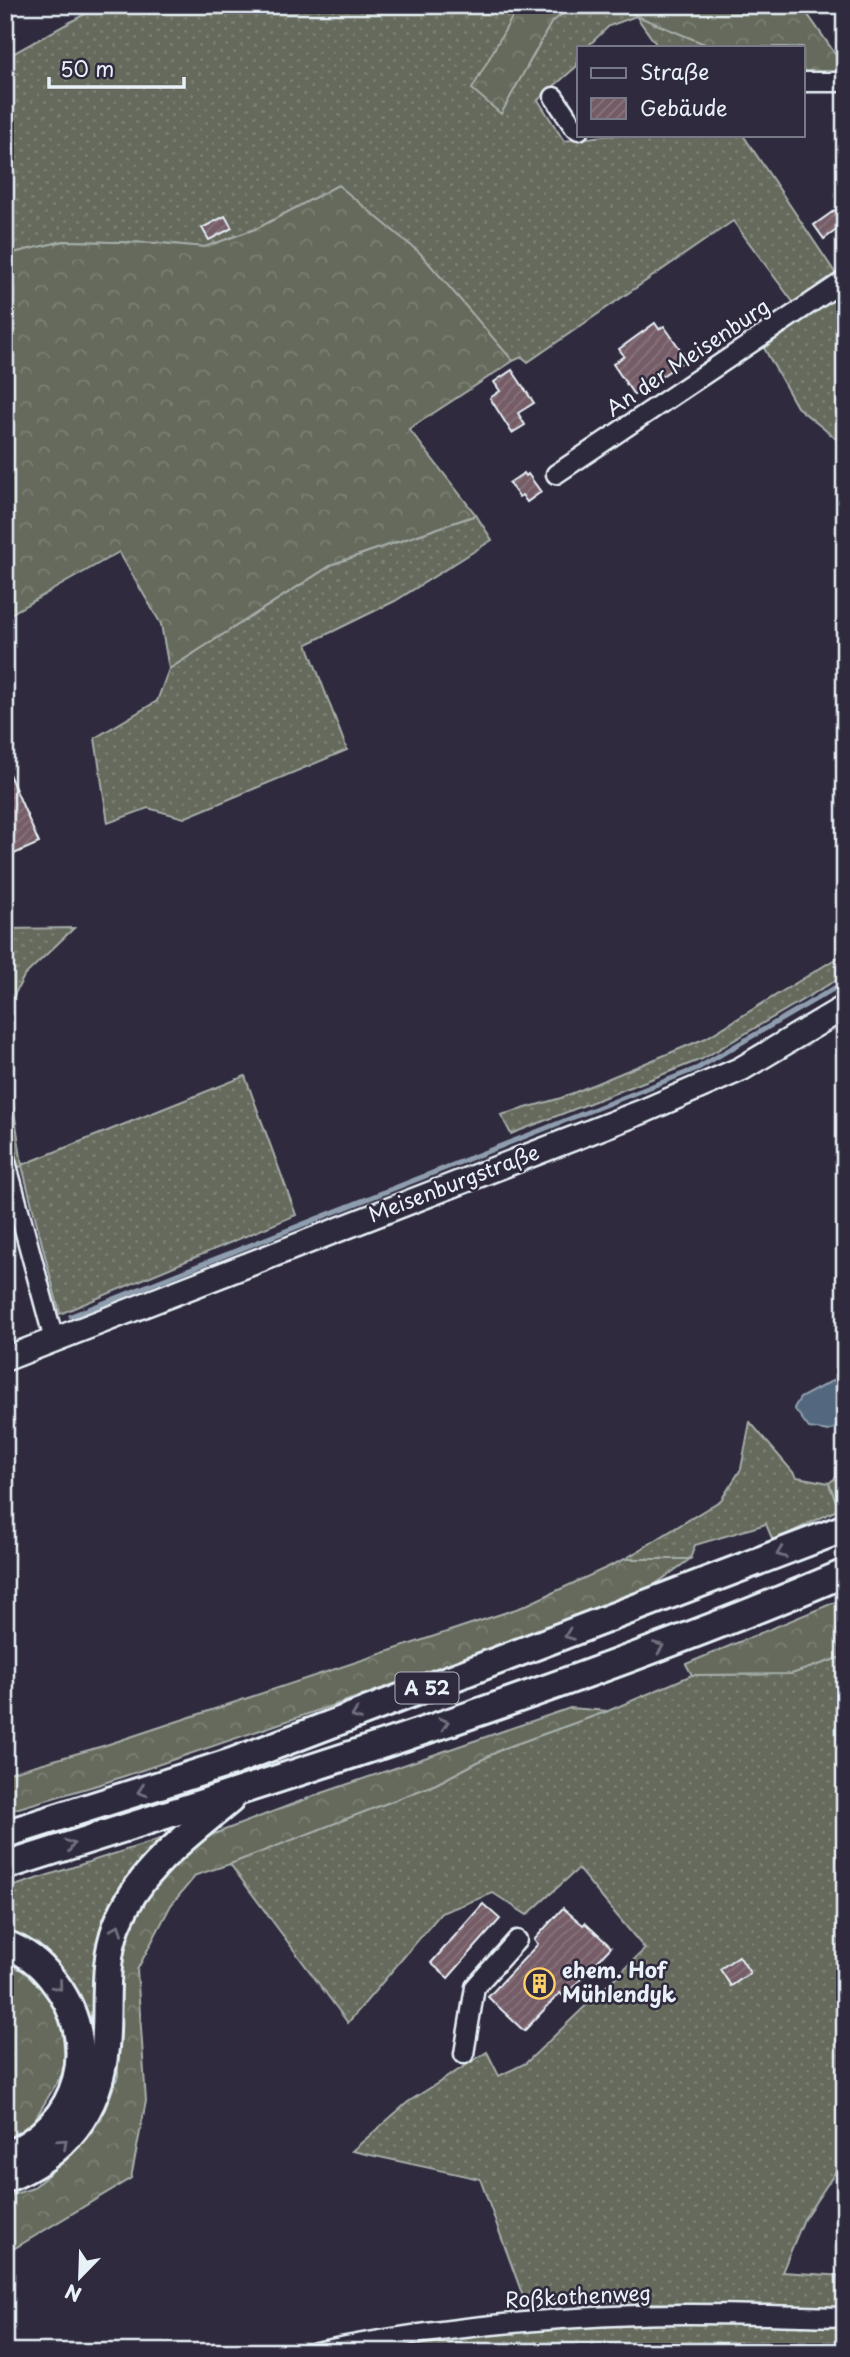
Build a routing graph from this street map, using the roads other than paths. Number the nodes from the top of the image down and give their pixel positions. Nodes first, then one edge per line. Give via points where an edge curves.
1 (804, 82) edge
2 (845, 82) edge
3 (554, 97) dead end
4 (577, 129) edge
5 (845, 279) edge
6 (556, 474) dead end
7 (845, 1007) edge
8 (5, 1158) edge
9 (54, 1340) junction
10 (5, 1359) edge
11 (845, 1528) edge
12 (845, 1573) edge
13 (240, 1791) junction
14 (5, 1834) edge
15 (5, 1866) edge
16 (517, 1940) dead end
17 (5, 1944) edge
18 (464, 2054) dead end
19 (5, 2156) edge
20 (5, 2179) edge
21 (845, 2317) edge
22 (316, 2352) edge

1 - 2 street
3 - 4 street
5 - 6 street, An der Meisenburg
7 - 9 main road, Meisenburgstraße via 741,1069 644,1111
8 - 9 street
9 - 10 main road, Meisenburgstraße
11 -> 14 highway, A 52 via 232,1762
13 -> 12 highway, A 52 via 590,1674
15 -> 13 highway, A 52
20 -> 13 highway via 52,2153 72,2135 88,2110 106,2048 109,1955 128,1901 163,1855
16 - 18 street via 475,1987
17 -> 19 highway via 44,1968 66,1996 79,2029 80,2061 75,2086 62,2112 39,2137
21 - 22 street, Roßkothenweg via 640,2315 492,2324

